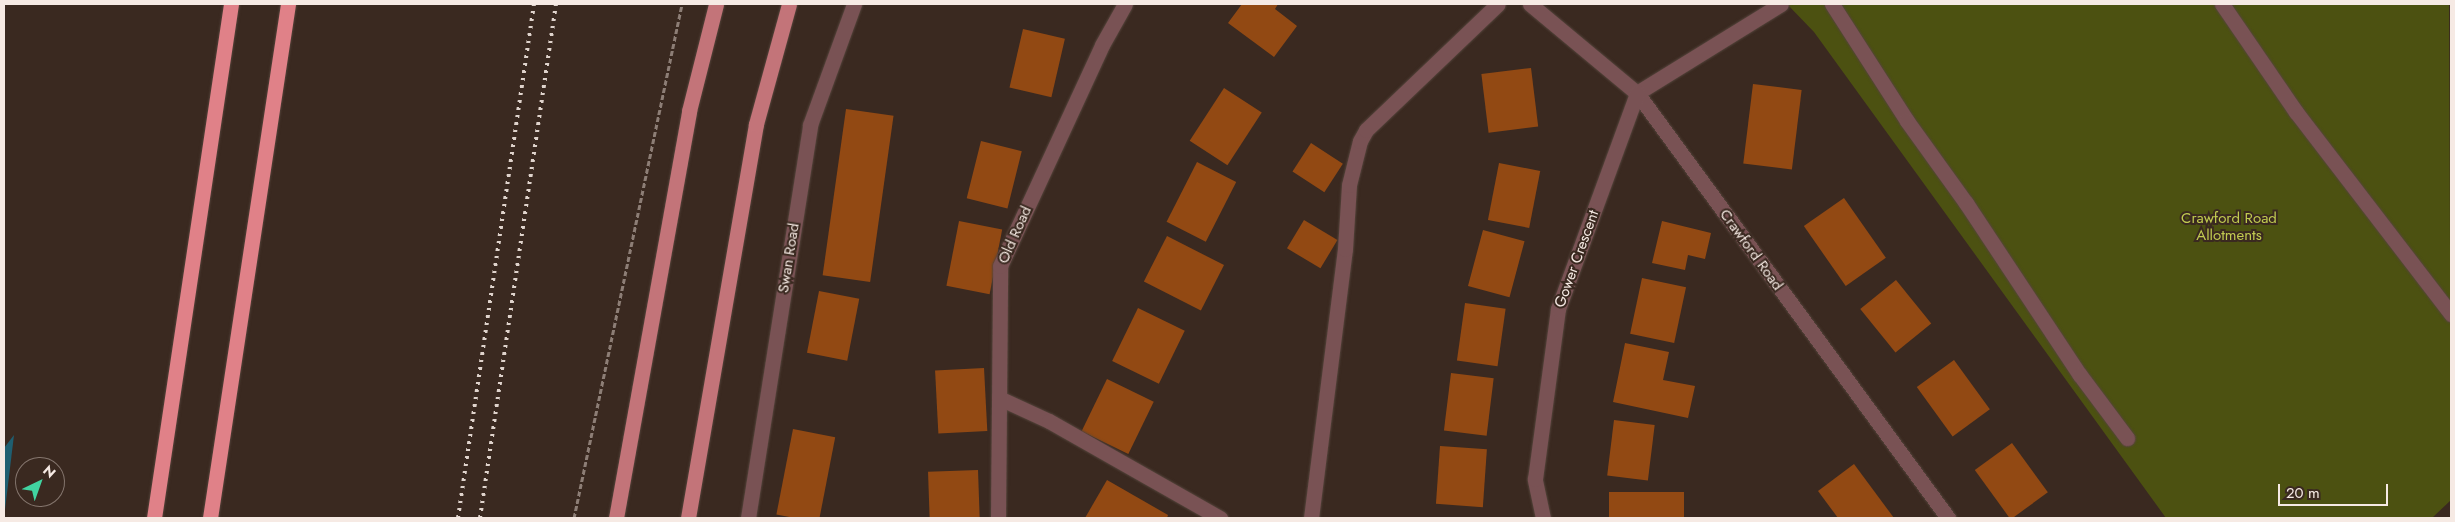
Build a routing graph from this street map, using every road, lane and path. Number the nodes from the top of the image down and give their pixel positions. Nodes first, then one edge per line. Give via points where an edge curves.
1 (232, 4) edge
2 (288, 4) edge
3 (682, 4) edge
4 (716, 4) edge
5 (789, 4) edge
6 (854, 4) edge
7 (1125, 4) edge
8 (1498, 4) edge
9 (1530, 4) edge
10 (1781, 4) edge
11 (1832, 4) edge
12 (2222, 4) edge
13 (1637, 94) junction
14 (2451, 314) edge
15 (999, 398) junction
16 (2127, 438) dead end
17 (154, 518) edge
18 (210, 518) edge
19 (574, 518) edge
20 (616, 518) edge
21 (688, 518) edge
22 (748, 518) edge
23 (998, 518) edge
24 (1220, 518) edge
25 (1311, 518) edge
26 (1543, 518) edge
27 (1948, 518) edge

1 - 17 highway
2 - 18 highway
3 - 19 path
4 - 20 main road via 689,111
5 - 21 main road via 756,124
6 - 22 street, Swan Road via 810,125
7 - 15 street, Old Road via 1102,45 1000,266
8 - 25 street via 1366,130 1360,141 1349,185 1345,249
9 - 13 street, Crawford Road
10 - 13 street
11 - 16 street via 1907,121 1966,203 2080,375
12 - 14 street via 2296,112
13 - 26 street, Gower Crescent via 1558,309 1535,479
13 - 27 street, Crawford Road
15 - 23 street, Old Road
15 - 24 street via 1049,422

